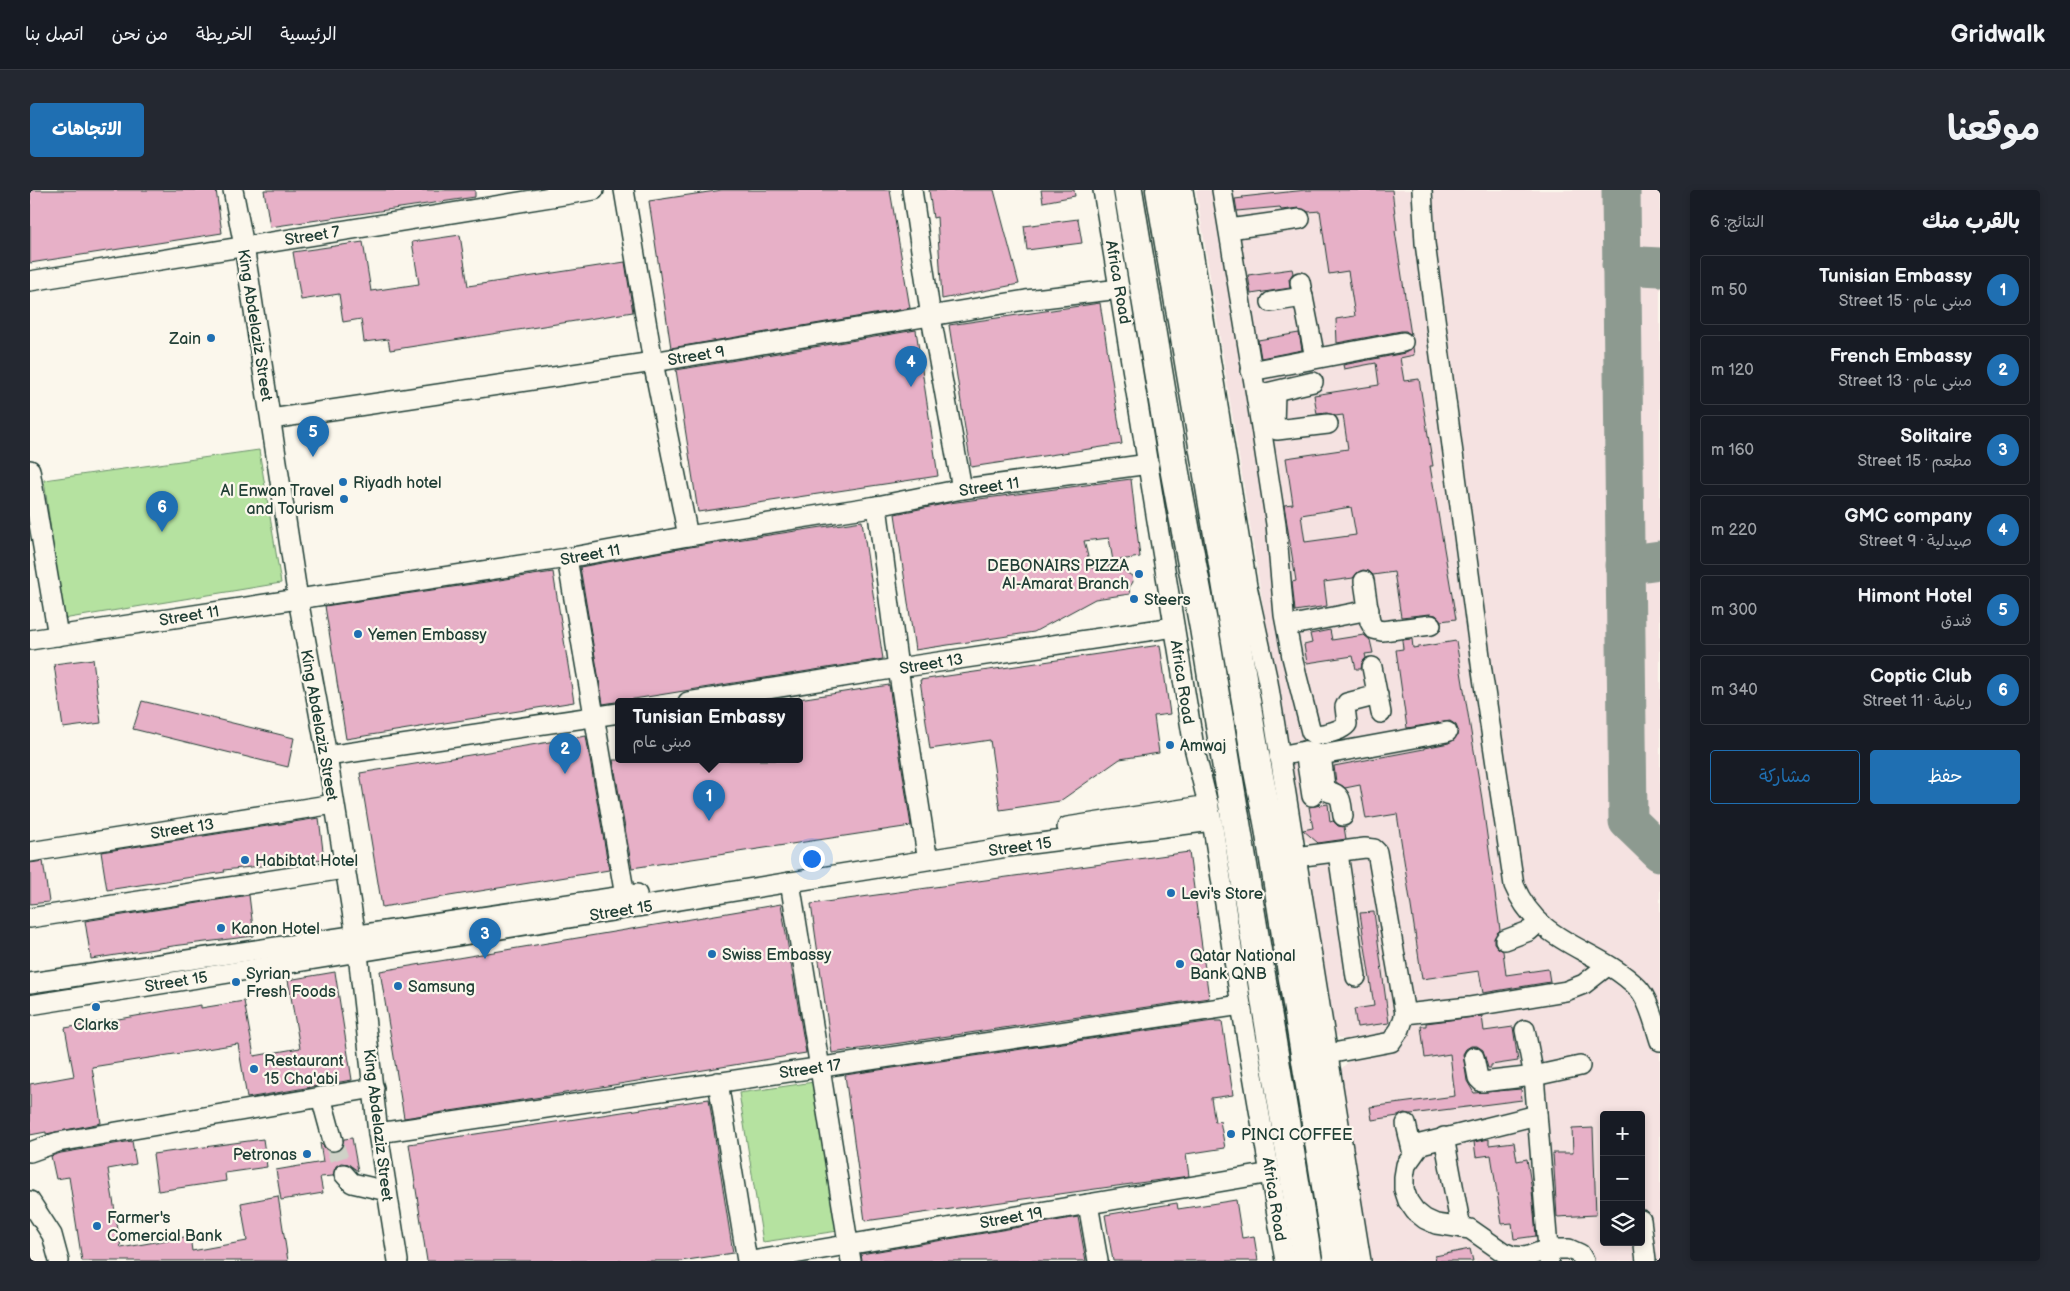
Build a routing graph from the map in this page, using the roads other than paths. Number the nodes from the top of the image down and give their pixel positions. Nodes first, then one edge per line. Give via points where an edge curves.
1 (233, 190) edge
2 (594, 190) edge
3 (624, 190) edge
4 (912, 190) edge
5 (1103, 190) edge
6 (1128, 190) edge
7 (1160, 190) edge
8 (1184, 190) edge
9 (1222, 190) edge
10 (1422, 190) edge
11 (525, 196) edge
12 (1300, 219) dead end
13 (1229, 229) junction
14 (244, 246) junction
15 (30, 281) edge
16 (1120, 289) junction
17 (1271, 302) dead end
18 (931, 317) junction
19 (1403, 342) dead end
20 (1315, 358) junction
21 (653, 362) junction
22 (1251, 371) junction
23 (1313, 382) dead end
24 (1275, 392) junction
25 (1256, 395) junction
26 (271, 419) junction
27 (1328, 424) dead end
28 (1149, 464) junction
29 (30, 470) edge
30 (962, 489) junction
31 (877, 506) junction
32 (688, 536) junction
33 (567, 558) junction
34 (1364, 581) dead end
35 (298, 599) junction
36 (1369, 610) junction
37 (1431, 625) dead end
38 (1287, 626) junction
39 (1174, 627) junction
40 (58, 636) junction
41 (30, 640) edge
42 (1372, 667) dead end
43 (898, 668) junction
44 (713, 698) edge
45 (615, 714) edge
46 (594, 717) junction
47 (1447, 732) dead end
48 (1313, 753) junction
49 (327, 756) junction
50 (1268, 761) junction
51 (1227, 772) junction
52 (1312, 796) dead end
53 (334, 804) junction
54 (1210, 813) junction
55 (1343, 816) dead end
56 (1268, 822) junction
57 (1237, 830) junction
58 (926, 849) junction
59 (30, 852) edge
60 (1338, 852) junction
61 (1296, 857) junction
62 (344, 869) junction
63 (790, 882) junction
64 (626, 903) junction
65 (30, 918) edge
66 (1538, 923) junction
67 (1505, 940) dead end
68 (357, 945) junction
69 (1607, 966) junction
70 (1356, 978) dead end
71 (30, 983) edge
72 (1241, 1005) junction
73 (30, 1006) edge
74 (1404, 1014) junction
75 (1525, 1030) dead end
76 (1660, 1041) edge
77 (1328, 1054) junction
78 (1474, 1057) dead end
79 (820, 1066) junction
80 (1580, 1066) dead end
81 (1534, 1076) junction
82 (718, 1082) junction
83 (374, 1088) junction
84 (321, 1097) junction
85 (1537, 1115) junction
86 (1406, 1124) dead end
87 (378, 1133) junction
88 (1444, 1137) junction
89 (334, 1141) tunnel mouth
90 (30, 1152) edge
91 (1412, 1154) junction
92 (1271, 1173) junction
93 (344, 1174) tunnel mouth
94 (387, 1191) junction
95 (30, 1201) edge
96 (1088, 1204) junction
97 (1461, 1228) junction
98 (1644, 1246) edge
99 (849, 1253) edge
100 (1548, 1255) edge
101 (59, 1261) edge
102 (398, 1261) edge
103 (747, 1261) edge
104 (752, 1261) edge
105 (1098, 1261) edge
106 (1285, 1261) edge
107 (1308, 1261) edge
108 (1338, 1261) edge
109 (1361, 1261) edge
110 (1584, 1261) edge
111 (1646, 1261) edge

1 - 14 street, King Abdelaziz Street
2 - 11 street, Street 7
3 - 21 street
4 - 18 street
5 - 16 street, Africa Road
6 - 51 highway, Africa Road
7 - 50 highway
8 - 50 street via 1247,586 1268,682
9 - 13 street
10 - 66 street via 1424,243 1473,672 1506,887
11 - 14 street, Street 7
12 - 13 street
13 - 22 street
14 - 15 street, Street 7
14 - 26 street, King Abdelaziz Street
16 - 18 street, Street 9 via 1026,300
16 - 28 street, Africa Road
17 - 20 street via 1302,289
18 - 21 street, Street 9
18 - 30 street
19 - 20 street
20 - 22 street
21 - 26 street, Street 9
21 - 32 street
22 - 25 street
23 - 24 street
24 - 25 street
24 - 27 street via 1274,426 1277,430
25 - 38 street via 1276,524
26 - 35 street, King Abdelaziz Street
28 - 30 street, Street 11
28 - 39 street, Africa Road
29 - 40 street
30 - 31 street, Street 11
31 - 32 street, Street 11
31 - 43 street
32 - 33 street, Street 11
33 - 35 street, Street 11
33 - 46 street
34 - 36 street
35 - 40 street, Street 11
35 - 49 street, King Abdelaziz Street
36 - 37 street via 1372,626 1378,631
36 - 38 street
38 - 42 street via 1313,734 1343,728 1347,724 1347,703 1379,704
39 - 43 street, Street 13
39 - 54 street, Africa Road via 1194,748
40 - 41 street, Street 11
43 - 44 street, Street 13
43 - 58 street
45 - 46 street
46 - 49 street
46 - 64 street
47 - 48 street
48 - 50 street
48 - 52 street
48 - 55 street via 1325,787 1339,796
49 - 53 street, King Abdelaziz Street
50 - 51 highway via 1244,781 1231,777
50 - 56 highway
50 - 61 street
51 - 57 highway, Africa Road
53 - 59 street, Street 13
53 - 62 street, King Abdelaziz Street
54 - 58 street, Street 15
54 - 63 street, Street 15
54 - 72 street, Africa Road
56 - 57 highway via 1248,820
56 - 108 highway
57 - 107 highway, Africa Road
58 - 64 street, Street 15
60 - 61 street
60 - 70 street
60 - 74 street via 1370,848 1377,852
61 - 77 street
62 - 65 street
62 - 68 street, King Abdelaziz Street
63 - 64 street, Street 15
63 - 79 street
64 - 68 street, Street 15
66 - 67 street via 1529,932
66 - 69 street
68 - 71 street, Street 15
68 - 73 street, Street 15
68 - 83 street, King Abdelaziz Street
69 - 74 street via 1584,984 1566,991
69 - 76 street via 1638,988
72 - 79 street, Street 17
72 - 92 street, Africa Road
74 - 77 street via 1391,1042
75 - 81 street
77 - 109 street
78 - 81 street via 1478,1078 1482,1082
79 - 82 street, Street 17
79 - 99 street
80 - 81 street
81 - 85 street
82 - 87 street, Street 17
82 - 103 street
83 - 84 street
83 - 87 street, King Abdelaziz Street
84 - 89 street
84 - 90 street via 58,1142
85 - 88 street
85 - 100 street
86 - 91 street
87 - 94 street, King Abdelaziz Street
88 - 91 street via 1421,1144
88 - 97 street
91 - 97 street via 1404,1177 1408,1201 1424,1219
92 - 96 street, Street 19
92 - 106 street, Africa Road
93 - 94 street via 352,1183
94 - 102 street, King Abdelaziz Street
95 - 101 street via 52,1235
96 - 99 street, Street 19
96 - 105 street
97 - 100 street via 1470,1229 1513,1256
98 - 111 street
99 - 104 street, Street 19
100 - 110 street via 1569,1249 1577,1251

